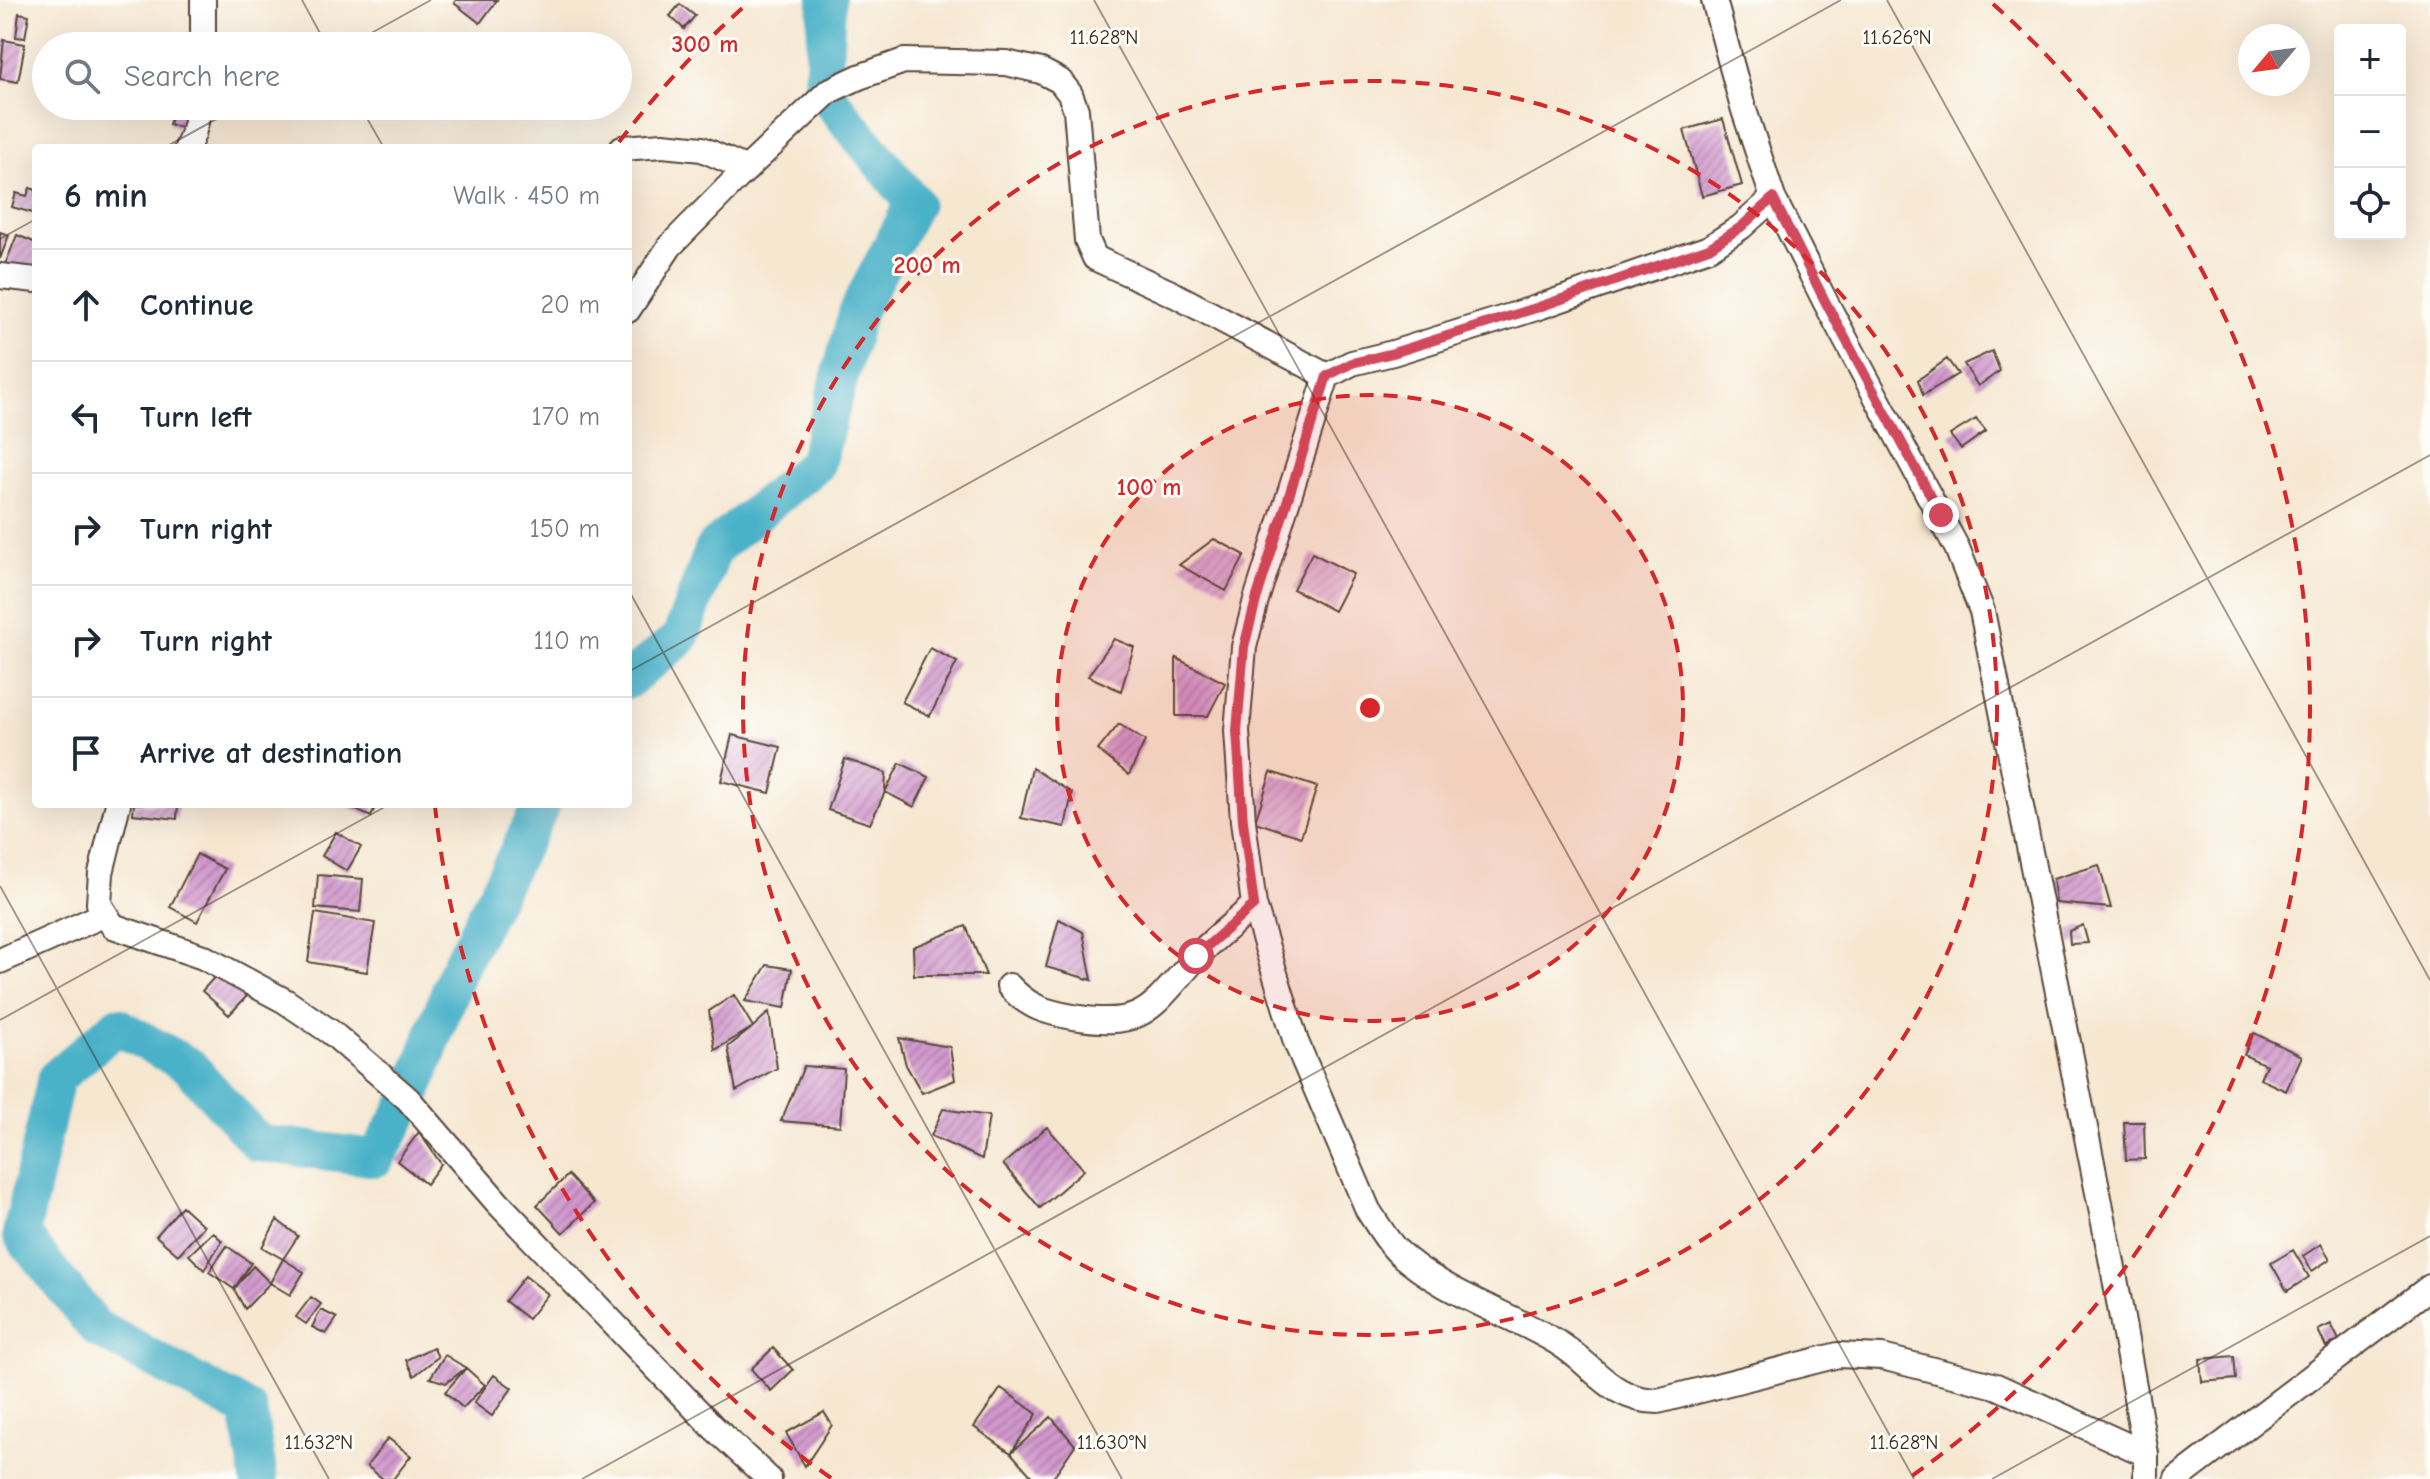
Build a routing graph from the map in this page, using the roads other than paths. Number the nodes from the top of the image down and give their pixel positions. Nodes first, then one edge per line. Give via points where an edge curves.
1 (203, 0) edge
2 (1714, 0) edge
3 (203, 32) edge
4 (196, 120) edge
5 (189, 144) edge
6 (632, 147) edge
7 (747, 169) junction
8 (1773, 198) junction
9 (0, 276) edge
10 (32, 280) edge
11 (632, 304) edge
12 (1327, 376) junction
13 (117, 808) edge
14 (1254, 905) junction
15 (103, 915) junction
16 (0, 961) edge
17 (1009, 986) dead end
18 (2430, 1287) edge
19 (2146, 1454) junction
20 (769, 1479) edge
21 (2146, 1479) edge
22 (2177, 1479) edge

1 - 3 street
2 - 8 street
4 - 5 street
6 - 7 street via 702,149
7 - 11 street via 670,246
7 - 12 street via 829,91 904,61 1006,63 1041,71 1060,81 1076,110 1084,218 1095,258
8 - 12 street via 1709,248 1536,308 1352,363
8 - 19 street via 1941,515 1982,611
9 - 10 street
12 - 14 street via 1244,647 1237,731
13 - 15 street via 101,873
14 - 17 street via 1196,956 1160,1000 1132,1019 1045,1012
14 - 19 street via 1296,1042 1382,1233 1412,1263 1556,1341 1611,1387 1629,1397 1658,1401 1838,1355 1882,1357 1996,1386
15 - 16 street
15 - 20 street via 113,926 203,957 332,1033 418,1110 497,1202
18 - 22 street
19 - 21 street

